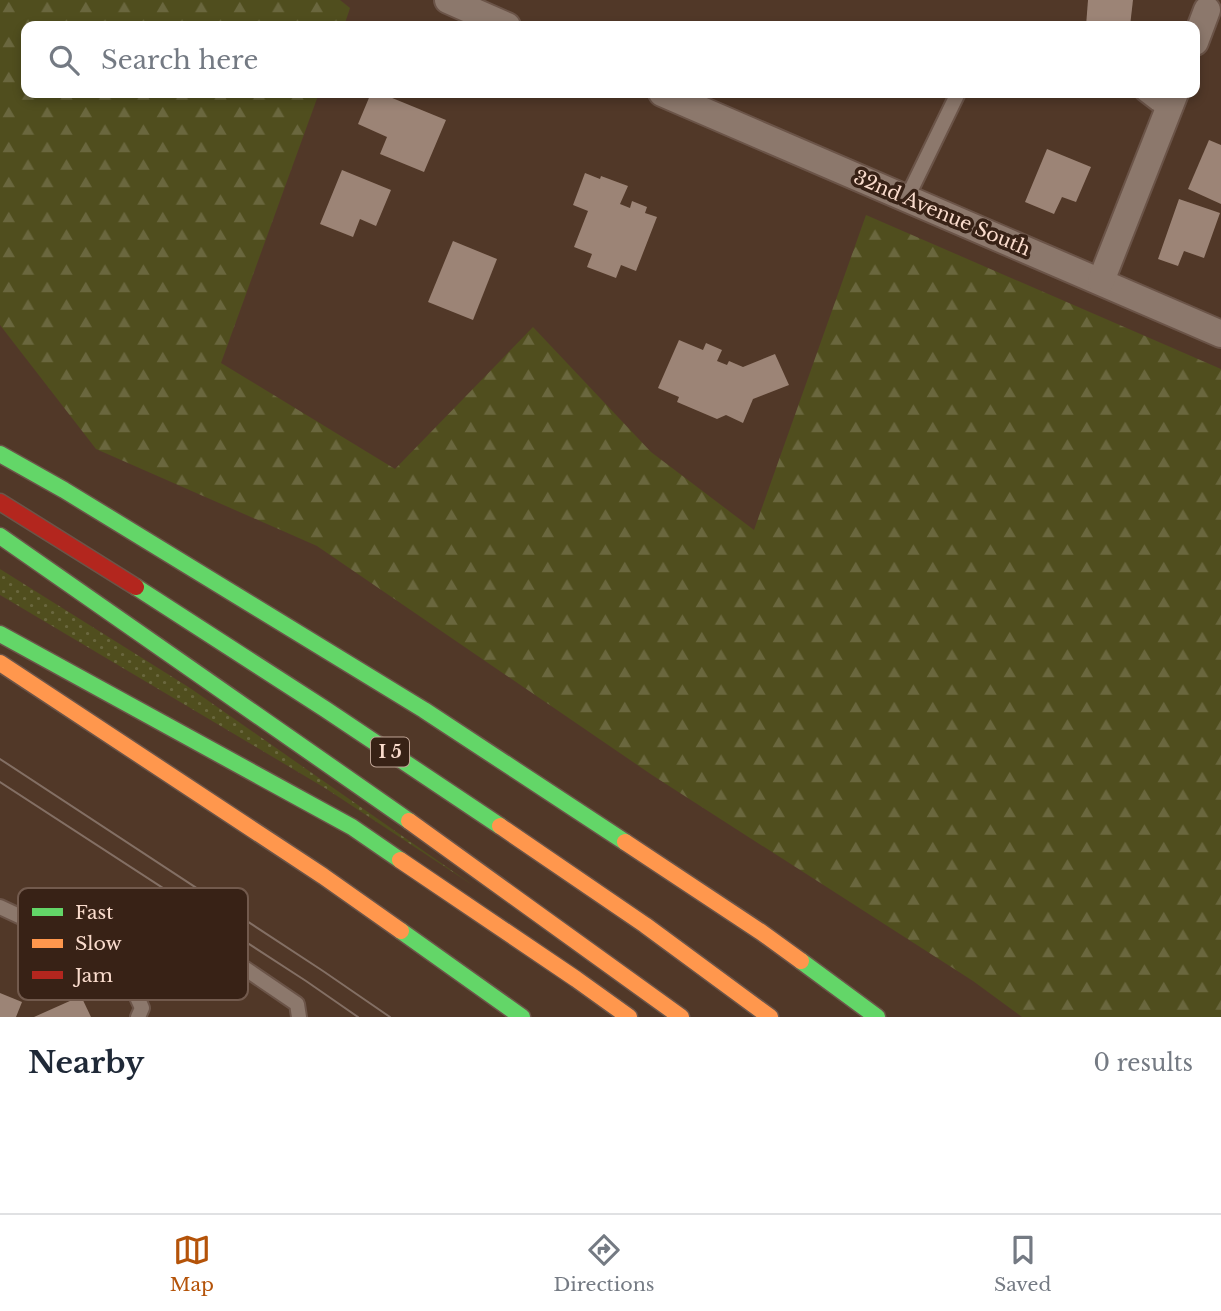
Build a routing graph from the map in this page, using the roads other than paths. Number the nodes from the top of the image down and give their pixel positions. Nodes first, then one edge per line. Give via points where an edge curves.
1 (448, 0) edge
2 (1207, 10) dead end
3 (496, 14) edge
4 (1200, 29) edge
5 (674, 98) edge
6 (956, 98) edge
7 (1150, 98) edge
8 (1172, 101) edge
9 (907, 198) junction
10 (1101, 281) junction
11 (1221, 334) edge
12 (0, 454) edge
13 (0, 502) edge
14 (0, 536) edge
15 (0, 634) edge
16 (0, 663) edge
17 (0, 906) edge
18 (18, 915) edge
19 (248, 971) edge
20 (138, 1000) edge
21 (138, 1017) edge
22 (299, 1017) edge
23 (522, 1017) edge
24 (629, 1017) edge
25 (681, 1017) edge
26 (770, 1017) edge
27 (877, 1017) edge

1 - 3 street
2 - 4 street
5 - 9 street, 32nd Avenue South
6 - 9 lane
7 - 8 lane via 1156,103
8 - 10 street
9 - 10 street, 32nd Avenue South
10 - 11 street, 32nd Avenue South
12 - 27 highway via 424,710 761,932
13 - 26 highway, I 5 via 282,680 696,961
14 - 25 highway
15 - 24 highway via 352,827
16 - 23 highway via 323,876
17 - 18 lane
19 - 22 lane via 297,1004
20 - 21 lane via 142,1008

